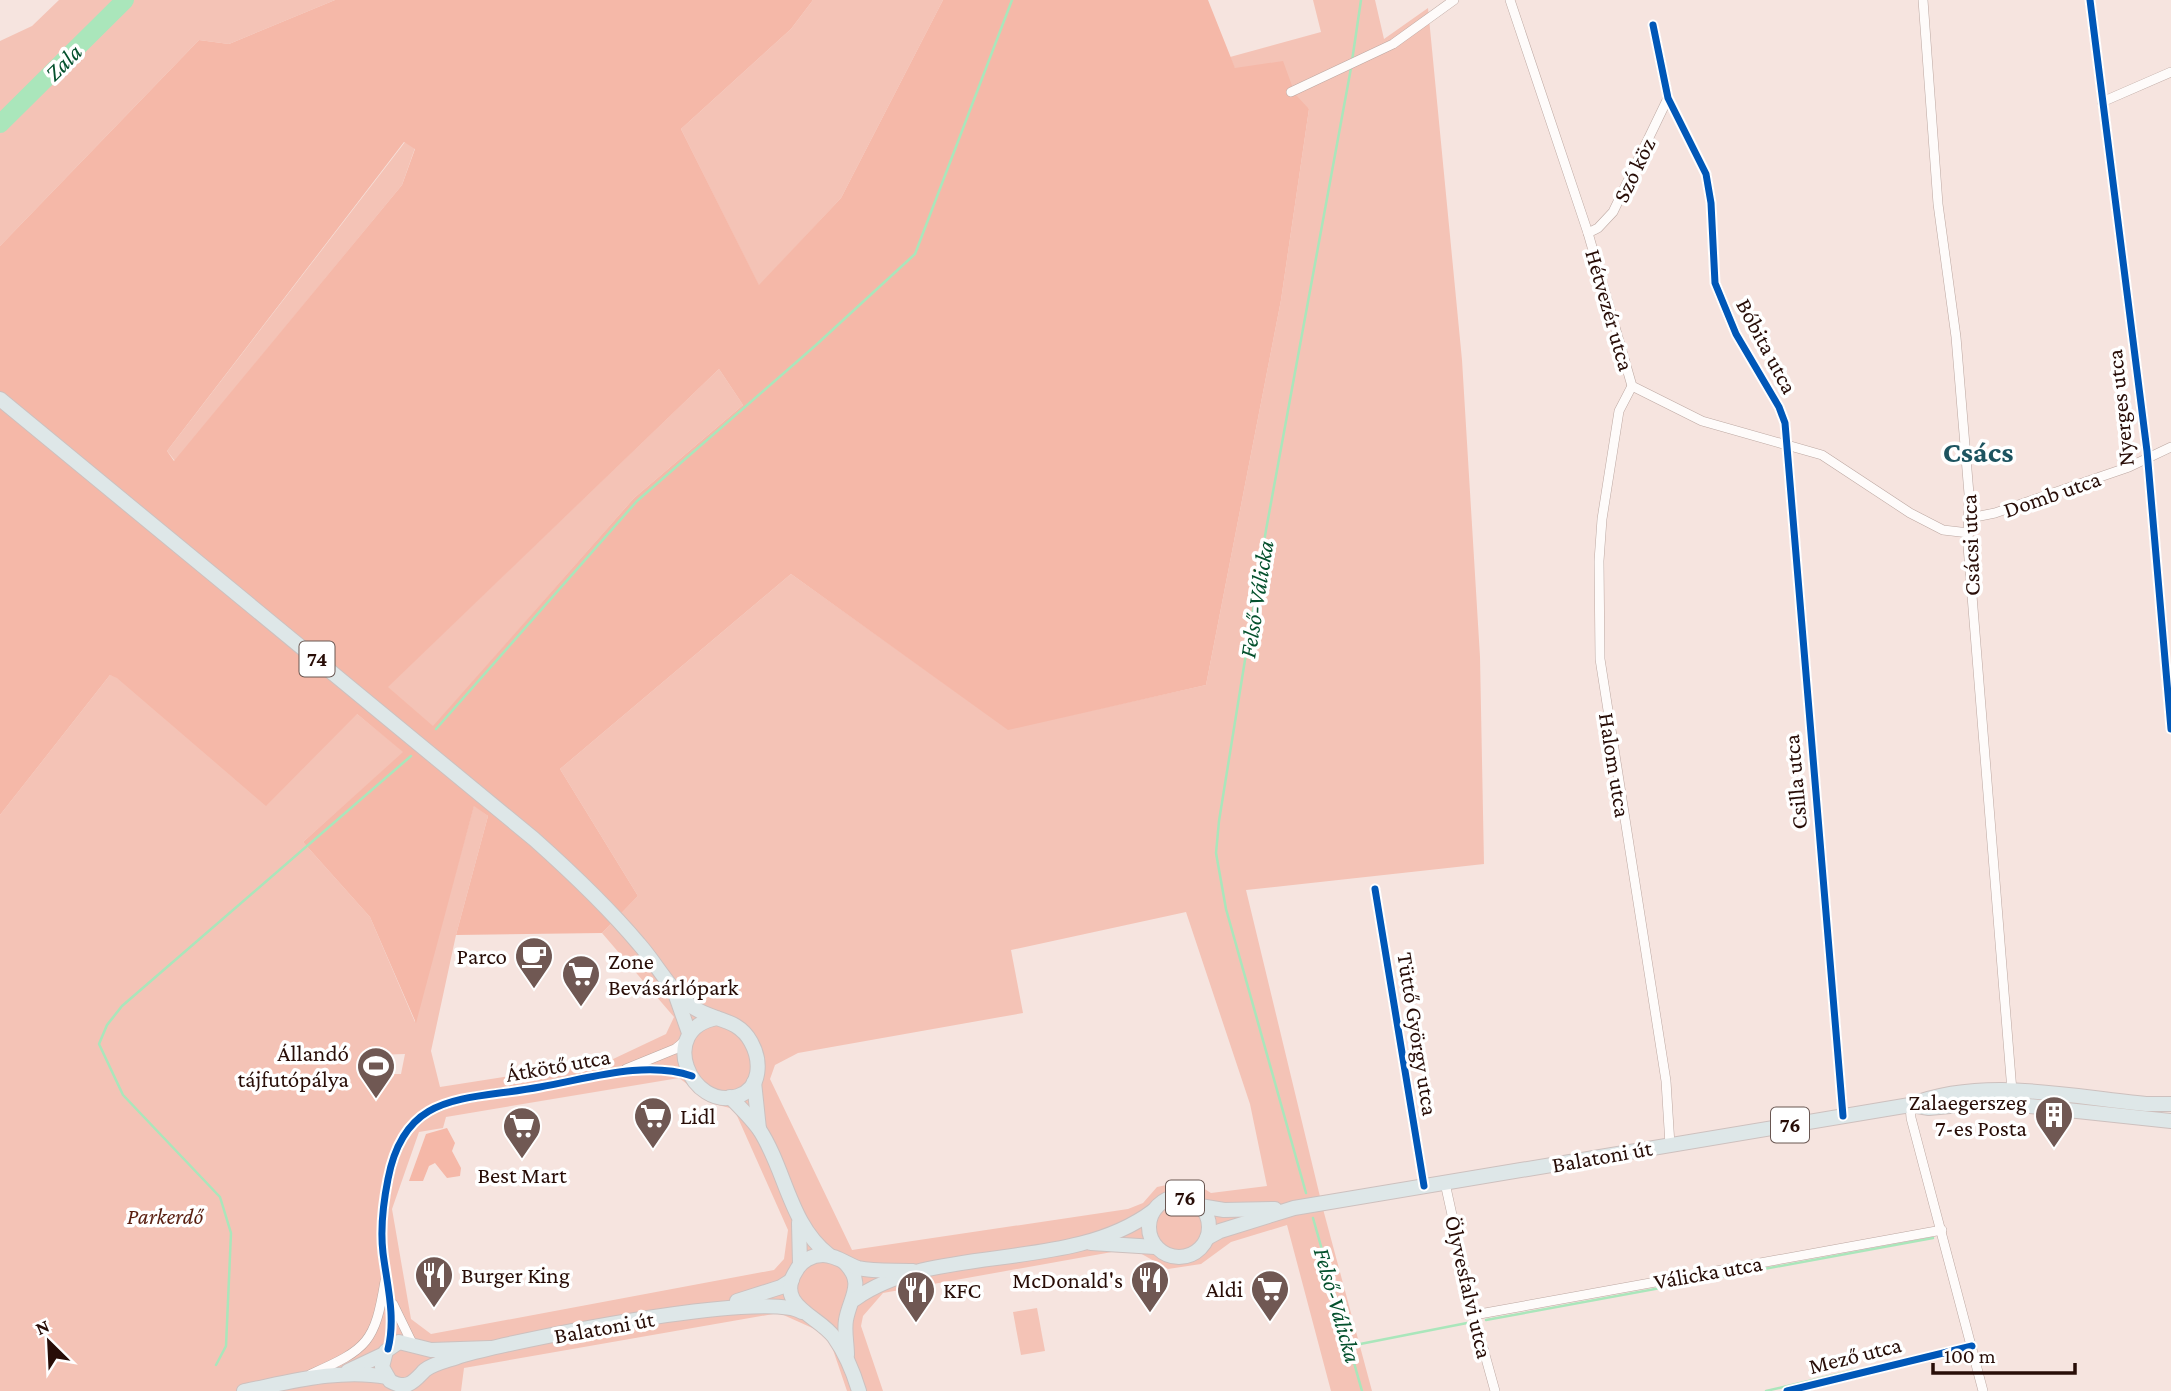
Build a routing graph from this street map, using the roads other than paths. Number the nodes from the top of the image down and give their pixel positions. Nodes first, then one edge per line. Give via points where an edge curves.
1 (1454, 0) edge
2 (1510, 0) edge
3 (1923, 0) edge
4 (2090, 0) edge
5 (1653, 25) dead end
6 (2171, 72) edge
7 (1291, 92) dead end
8 (1668, 99) junction
9 (2102, 102) junction
10 (1588, 233) junction
11 (1632, 386) junction
12 (0, 399) edge
13 (1786, 444) junction
14 (2171, 447) edge
15 (2147, 459) junction
16 (1969, 518) junction
17 (1969, 533) junction
18 (2171, 729) edge
19 (1375, 889) dead end
20 (673, 988) junction
21 (717, 1018) junction
22 (688, 1037) junction
23 (615, 1073) junction
24 (692, 1076) junction
25 (754, 1082) junction
26 (2012, 1091) junction
27 (730, 1097) junction
28 (2171, 1104) edge
29 (1910, 1105) junction
30 (1843, 1116) junction
31 (2171, 1121) edge
32 (759, 1130) junction
33 (1670, 1145) junction
34 (1446, 1183) junction
35 (1424, 1186) junction
36 (1200, 1206) junction
37 (1294, 1208) junction
38 (1153, 1210) junction
39 (798, 1219) junction
40 (1942, 1230) junction
41 (1207, 1238) junction
42 (1086, 1243) junction
43 (1155, 1247) junction
44 (829, 1255) junction
45 (844, 1262) junction
46 (800, 1264) junction
47 (386, 1272) junction
48 (921, 1272) junction
49 (792, 1280) junction
50 (390, 1297) junction
51 (853, 1303) junction
52 (719, 1307) junction
53 (802, 1312) junction
54 (1474, 1315) junction
55 (816, 1320) junction
56 (416, 1346) junction
57 (1972, 1346) junction
58 (490, 1348) junction
59 (386, 1351) junction
60 (847, 1357) junction
61 (425, 1370) junction
62 (334, 1375) junction
63 (294, 1382) junction
64 (389, 1383) edge
65 (409, 1388) edge
66 (244, 1391) edge
67 (859, 1391) edge
68 (1494, 1391) edge
69 (1787, 1391) edge
70 (1983, 1391) edge

1 - 7 street via 1393,44
2 - 10 street, Hétvezér utca
3 - 16 street, Csácsi utca
4 - 9 street, Nyerges utca
5 - 8 street, Bóbita utca
6 - 9 street
8 - 10 street, Szó köz via 1613,212
8 - 13 street, Bóbita utca via 1706,174 1712,265 1720,300 1780,407
9 - 15 street, Nyerges utca
10 - 11 street, Hétvezér utca
11 - 13 street, Hétvezér utca via 1702,421
11 - 33 street, Halom utca via 1619,411 1602,519 1600,659 1666,1081
12 - 20 main road, 74 via 534,839 613,915
13 - 17 street, Hétvezér utca via 1822,455 1943,530
13 - 30 street, Csilla utca
14 - 15 street, Domb utca
15 - 16 street, Domb utca
15 - 18 street, Nyerges utca
16 - 17 street, Csácsi utca
17 - 26 street, Csácsi utca
19 - 35 street, Tüttő György utca
20 - 21 main road, 74 via 689,1004
20 - 22 main road, 74
21 - 22 main road via 699,1024
21 - 25 main road, 74 via 740,1027 751,1041 758,1059
22 - 23 street, Átkötő utca via 666,1054
22 - 24 main road, 74 via 684,1055
23 - 24 street, Átkötő utca via 655,1070
23 - 47 street, Átkötő utca via 430,1110 409,1125 394,1150 382,1217
24 - 27 main road, 74 via 710,1095
25 - 27 main road via 744,1093
25 - 32 main road, 74
26 - 28 main road, Balatoni út / 76
26 - 29 main road, Balatoni út / 76 via 1968,1091
27 - 32 main road, 74
29 - 30 main road, Balatoni út / 76
29 - 31 main road, Balatoni út / 76 via 1929,1108 1991,1102
29 - 40 street
30 - 33 main road, Balatoni út / 76
32 - 39 main road, 74
33 - 34 main road, Balatoni út / 76
34 - 35 main road, Balatoni út / 76
34 - 54 street, Ölyvesfalvi utca
35 - 37 main road, Balatoni út / 76
36 - 37 main road, Balatoni út / 76
36 - 38 main road, 76 via 1177,1197
36 - 41 main road, 76 via 1208,1221
37 - 41 main road, Balatoni út / 76
38 - 42 main road, 76 via 1129,1226
38 - 43 main road, 76 via 1148,1226
39 - 44 main road, 74
39 - 46 main road, 74
40 - 54 street, Válicka utca
40 - 57 street
41 - 43 main road, 76 via 1198,1251 1186,1257 1172,1257
42 - 43 main road, 76
42 - 48 main road, 76
44 - 45 main road, 74
44 - 46 main road
45 - 48 main road, 76 via 868,1269
45 - 51 main road via 855,1276
46 - 49 main road, 74
47 - 50 street
47 - 63 street via 377,1322 367,1341 344,1360
48 - 51 main road, 76 via 867,1290
49 - 52 main road, Balatoni út
49 - 53 main road via 792,1298
50 - 56 street
50 - 59 street via 391,1336
51 - 55 main road via 833,1320
51 - 60 main road via 846,1321
52 - 53 main road, Balatoni út via 782,1305
52 - 58 main road, Balatoni út
53 - 55 main road
54 - 68 street, Ölyvesfalvi utca
55 - 60 main road
56 - 58 main road, Balatoni út
56 - 59 main road, Balatoni út via 399,1342
56 - 61 main road via 425,1360
57 - 69 street, Mező utca
57 - 70 street
58 - 61 main road, Balatoni út
59 - 62 main road, Balatoni út
59 - 64 main road via 382,1367
60 - 67 main road
61 - 65 main road, Balatoni út
62 - 63 main road, Balatoni út
62 - 64 main road, Balatoni út via 361,1374
63 - 66 main road, Balatoni út
64 - 65 main road, Balatoni út

